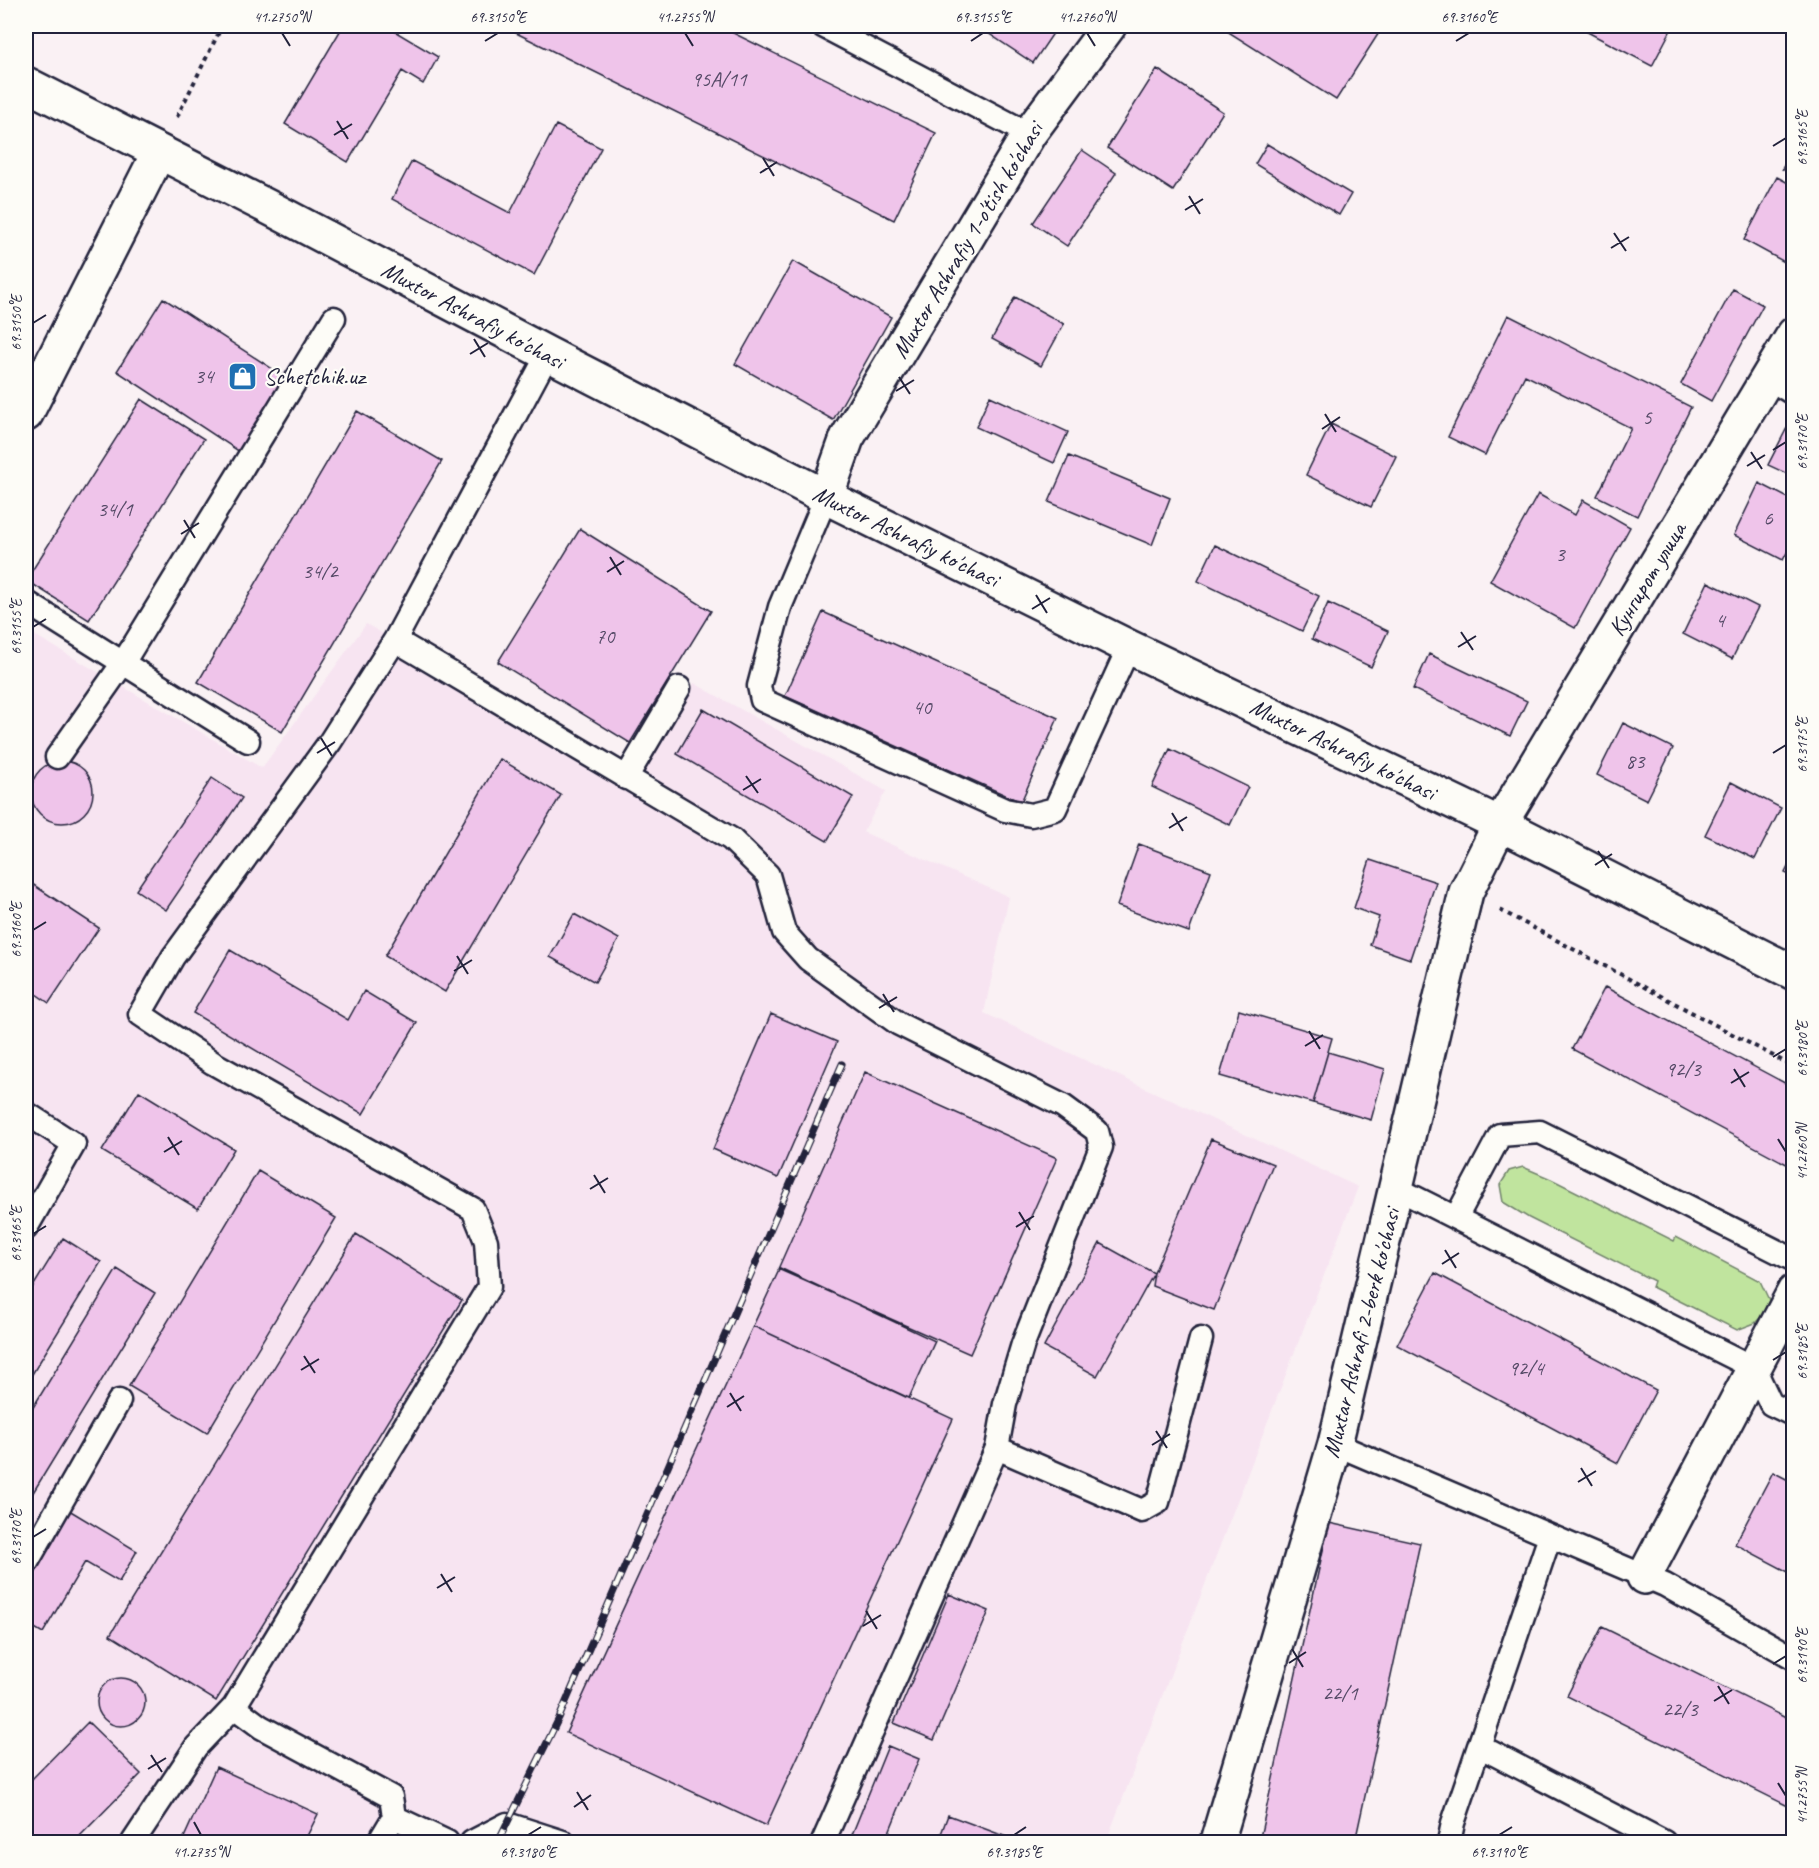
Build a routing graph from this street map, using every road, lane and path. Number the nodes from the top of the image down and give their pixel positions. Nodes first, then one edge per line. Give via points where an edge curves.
1 (222, 26) edge
2 (823, 26) edge
3 (1109, 26) edge
4 (26, 84) edge
5 (177, 118) dead end
6 (1029, 134) junction
7 (159, 152) junction
8 (334, 318) dead end
9 (1794, 334) edge
10 (548, 354) junction
11 (1781, 386) edge
12 (26, 414) edge
13 (826, 497) junction
14 (26, 602) edge
15 (395, 640) junction
16 (1130, 647) junction
17 (123, 663) junction
18 (679, 688) dead end
19 (248, 741) dead end
20 (57, 757) dead end
21 (626, 778) junction
22 (1500, 824) junction
23 (1466, 892) junction
24 (1794, 973) edge
25 (1794, 1067) edge
26 (26, 1113) edge
27 (1396, 1188) junction
28 (1456, 1218) junction
29 (26, 1228) edge
30 (1794, 1260) edge
31 (1794, 1292) edge
32 (1201, 1339) dead end
33 (1754, 1368) junction
34 (119, 1401) dead end
35 (1794, 1415) edge
36 (1335, 1444) junction
37 (997, 1448) junction
38 (1550, 1536) junction
39 (26, 1564) edge
40 (1644, 1577) junction
41 (1794, 1658) edge
42 (234, 1707) junction
43 (1479, 1746) junction
44 (394, 1817) junction
45 (133, 1842) edge
46 (379, 1842) edge
47 (447, 1842) edge
48 (472, 1842) edge
49 (563, 1842) edge
50 (823, 1842) edge
51 (1217, 1842) edge
52 (1449, 1842) edge
53 (1664, 1842) edge

1 - 5 path
2 - 6 lane
3 - 6 street, Muxtor Ashrafiy 1-o'tish ko'chasi
4 - 7 street, Muxtor Ashrafiy ko'chasi
6 - 13 street, Muxtor Ashrafiy 1-o'tish ko'chasi via 848,438
7 - 10 street, Muxtor Ashrafiy ko'chasi
7 - 12 street
8 - 17 lane
9 - 11 street, Кунгирот улица
10 - 13 street, Muxtor Ashrafiy ko'chasi
10 - 15 lane
11 - 22 street, Кунгирот улица
13 - 16 street, Muxtor Ashrafiy ko'chasi
13 - 16 lane via 780,607 759,686 762,700 1005,810 1031,815 1055,809
14 - 17 lane
15 - 21 lane
15 - 42 lane via 330,742 173,957 140,1014 213,1063 473,1209 486,1240 489,1287
16 - 22 street, Muxtor Ashrafiy ko'chasi
17 - 19 lane
17 - 20 lane
18 - 21 lane
21 - 37 lane via 731,839 768,875 784,932 808,959 899,1024 1063,1107 1097,1131 1101,1147 1023,1344
22 - 23 street, Muxtar Ashrafi 2-berk ko'chasi
22 - 24 street, Muxtor Ashrafiy ko'chasi
23 - 25 path
23 - 27 street, Muxtar Ashrafi 2-berk ko'chasi
26 - 29 lane via 74,1144
27 - 28 lane
27 - 36 street, Muxtar Ashrafi 2-berk ko'chasi
28 - 30 lane via 1500,1135 1540,1132
28 - 33 lane
31 - 33 street
32 - 37 lane via 1158,1502 1142,1511
33 - 35 lane via 1771,1404
33 - 40 street
34 - 39 lane
36 - 38 lane
36 - 51 street, Muxtar Ashrafi 2-berk ko'chasi
37 - 50 lane
38 - 40 lane
38 - 43 lane
40 - 41 lane
42 - 44 lane via 261,1727 391,1797
42 - 45 lane via 196,1747
43 - 52 lane
43 - 53 lane
44 - 46 lane
44 - 47 lane
48 - 49 lane via 507,1824

